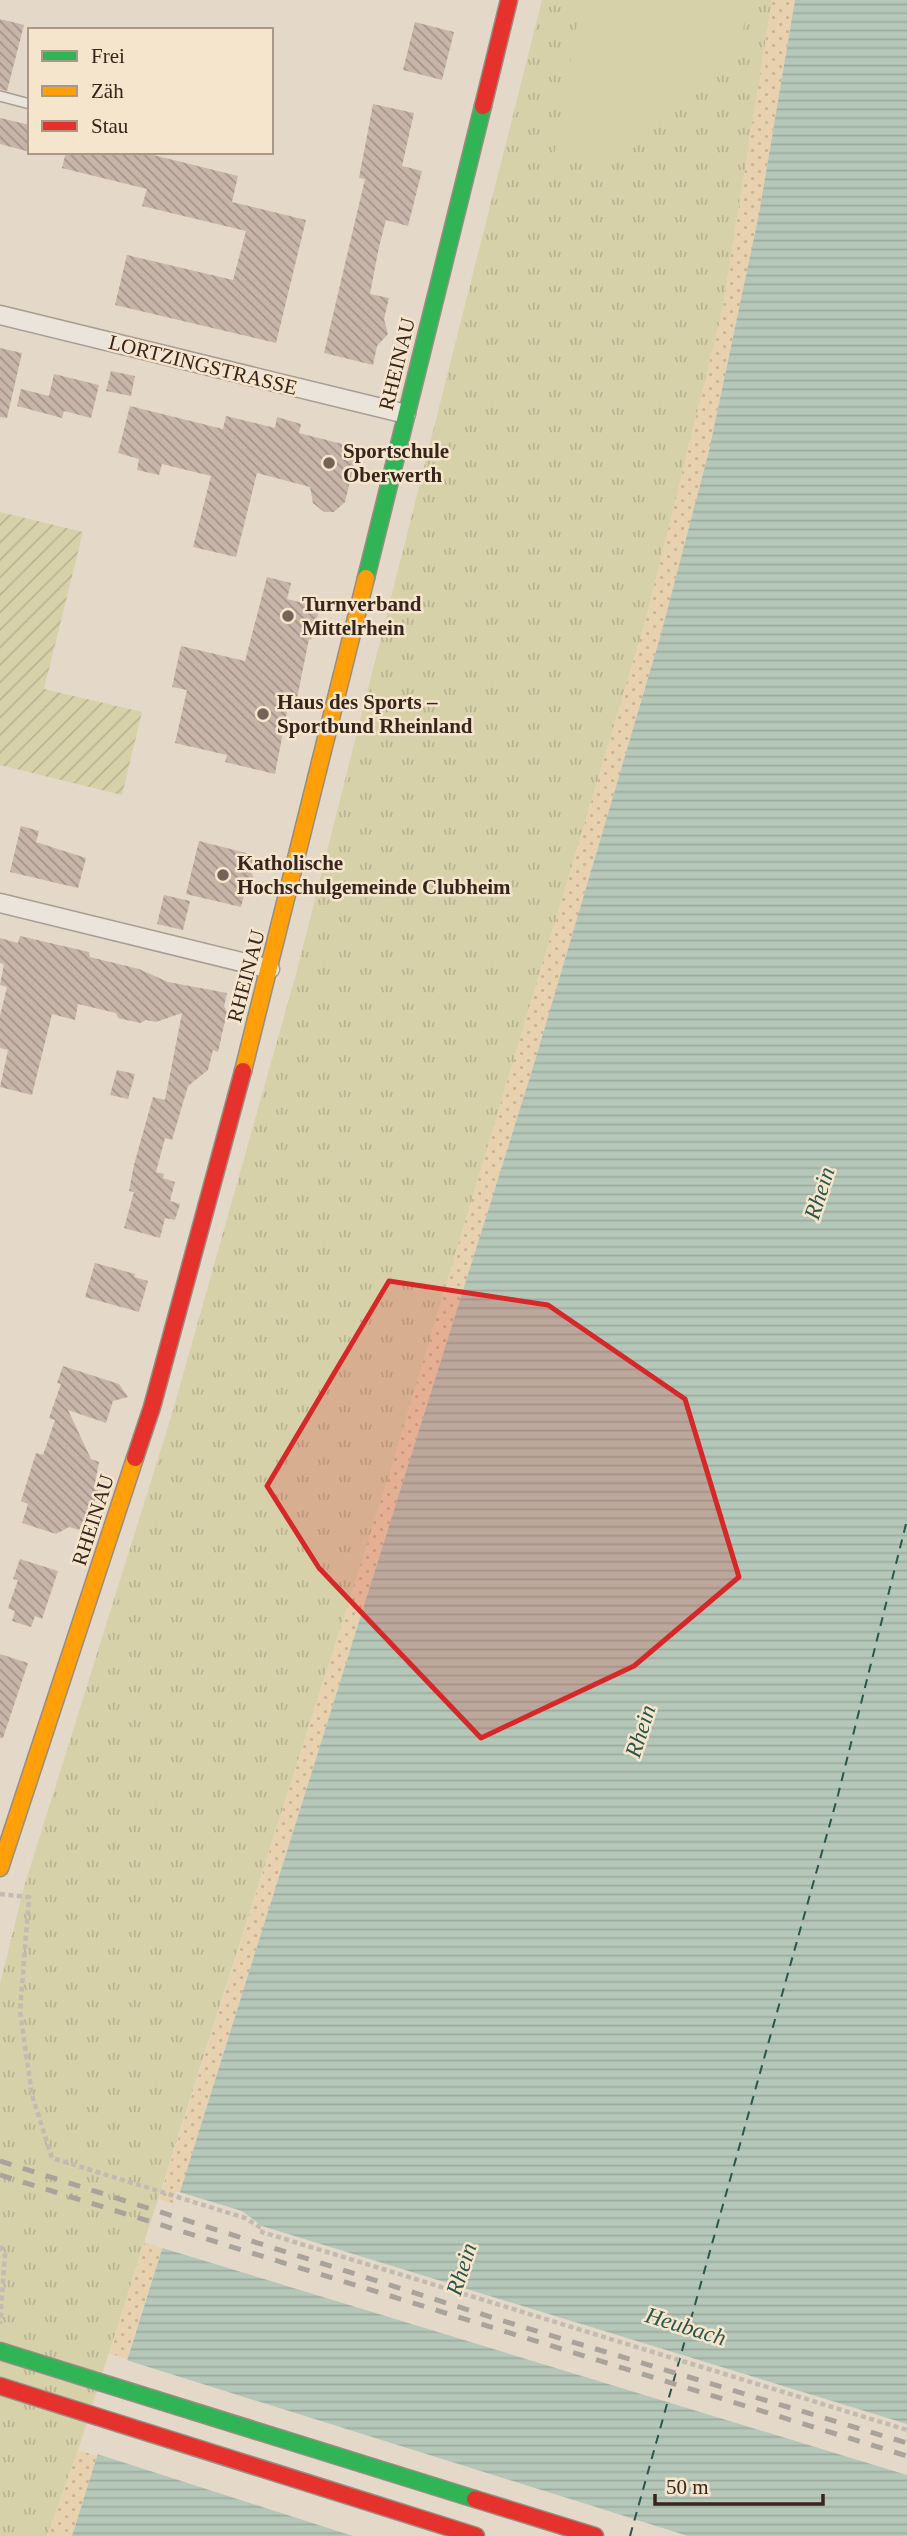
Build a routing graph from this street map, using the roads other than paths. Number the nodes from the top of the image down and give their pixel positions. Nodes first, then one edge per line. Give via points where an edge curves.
1 (509, 0) edge
2 (0, 96) edge
3 (28, 103) edge
4 (0, 315) edge
5 (407, 414) junction
6 (0, 903) edge
7 (270, 969) junction
8 (0, 1868) edge
9 (0, 2351) edge
10 (0, 2386) edge
11 (476, 2536) edge
12 (594, 2536) edge

1 - 5 main road, RHEINAU
2 - 3 lane
4 - 5 street, LORTZINGSTRASSE
5 - 7 main road, RHEINAU
6 - 7 street
7 - 8 main road, RHEINAU via 152,1407
9 - 12 main road
10 - 11 main road

